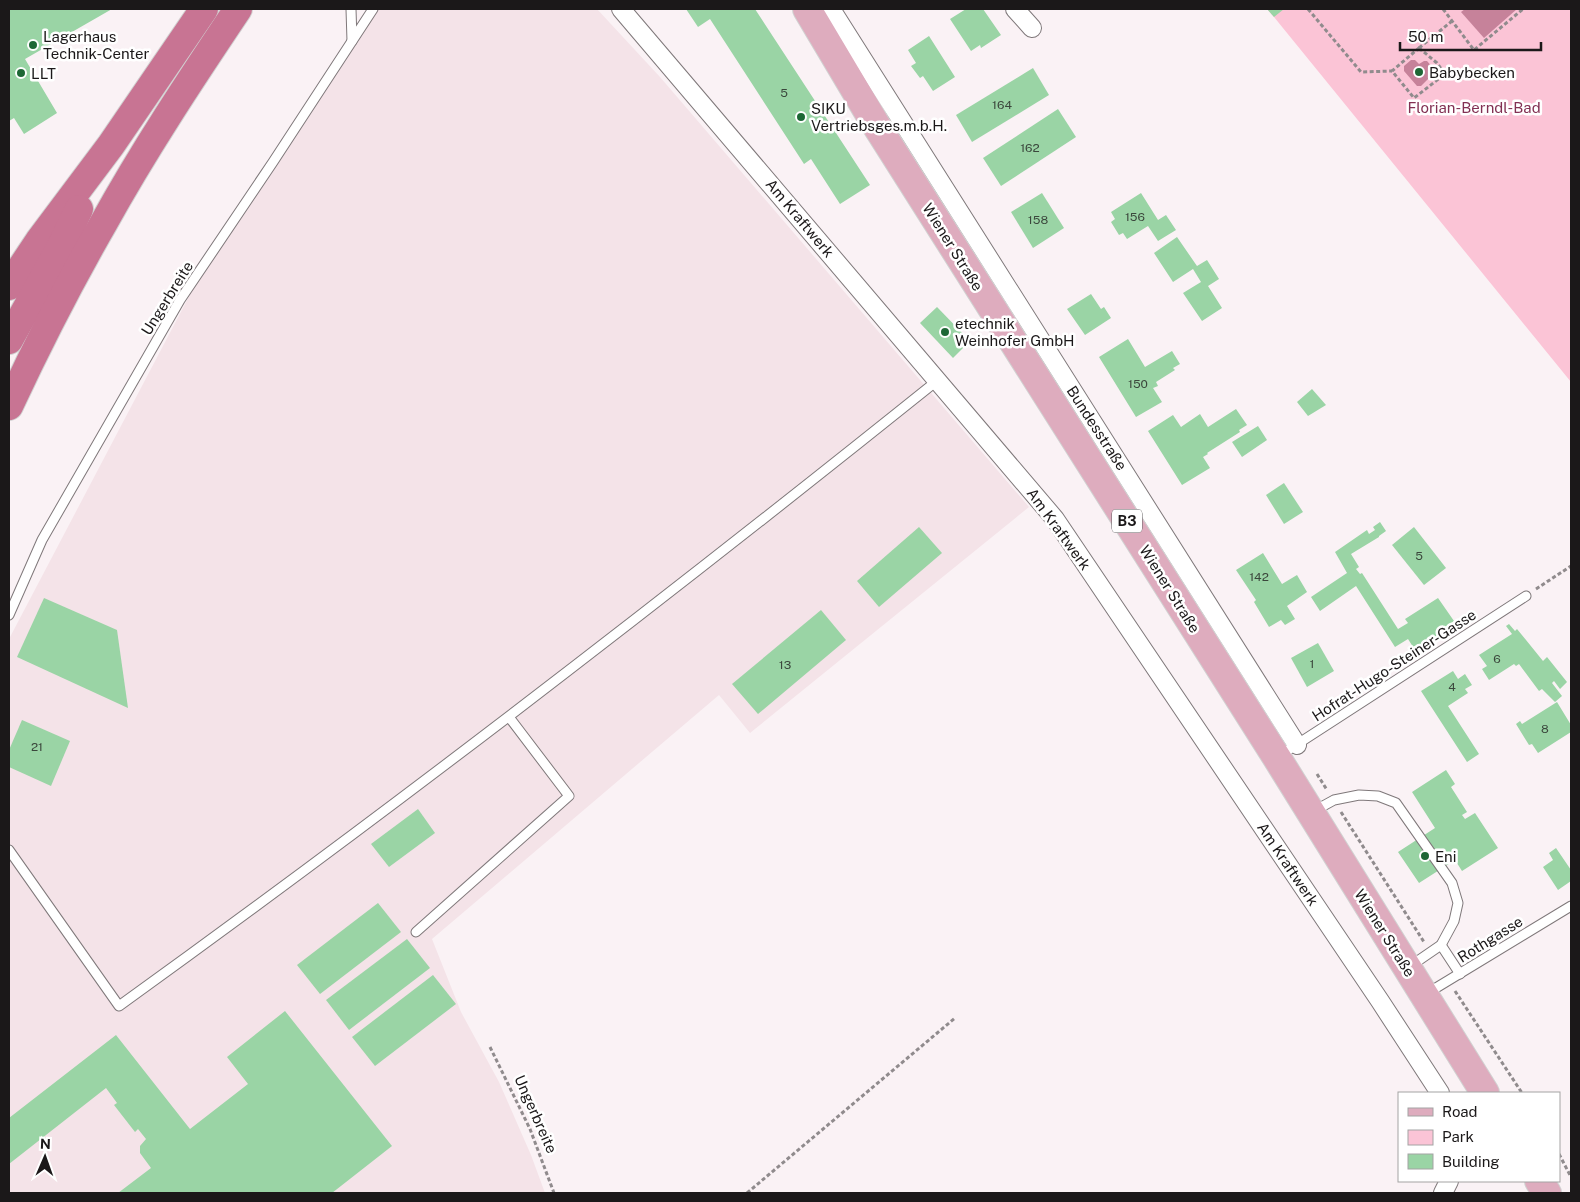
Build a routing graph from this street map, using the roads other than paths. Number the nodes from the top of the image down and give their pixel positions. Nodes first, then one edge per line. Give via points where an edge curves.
1 (204, 9) edge
2 (238, 9) edge
3 (350, 9) edge
4 (373, 9) edge
5 (622, 9) edge
6 (807, 9) edge
7 (831, 9) edge
8 (1015, 9) edge
9 (1032, 28) dead end
10 (352, 41) junction
11 (886, 118) junction
12 (111, 145) junction
13 (9, 286) edge
14 (9, 340) edge
15 (938, 380) junction
16 (9, 406) edge
17 (1526, 596) road end
18 (9, 615) edge
19 (509, 717) junction
20 (1287, 751) junction
21 (1322, 807) junction
22 (9, 850) edge
23 (1571, 906) edge
24 (416, 932) dead end
25 (1441, 945) junction
26 (1407, 969) junction
27 (1460, 974) junction
28 (1424, 996) junction
29 (1439, 1092) edge
30 (1484, 1092) edge
31 (1540, 1182) edge
32 (1547, 1193) edge

1 - 12 highway
2 - 16 highway via 184,90 104,223
3 - 10 lane
4 - 10 lane, Ungerbreite
5 - 15 street, Am Kraftwerk
6 - 11 main road, Wiener Straße / B3
7 - 11 street
8 - 9 street
10 - 18 lane, Ungerbreite via 180,300 42,540
11 - 20 main road, Wiener Straße / B3
12 - 13 highway
12 - 14 highway via 60,248
15 - 19 lane
15 - 29 street, Am Kraftwerk via 1055,519
17 - 20 lane, Hofrat-Hugo-Steiner-Gasse
19 - 22 lane via 119,1006
19 - 24 lane via 569,796
20 - 21 main road, Wiener Straße / B3
21 - 25 lane via 1359,795 1378,796 1396,803 1452,883 1458,903 1454,921
21 - 26 main road, Wiener Straße / B3
23 - 27 lane, Rothgasse
25 - 26 lane
25 - 27 lane
26 - 28 main road, Wiener Straße / B3
27 - 28 lane, Rothgasse
28 - 30 main road, Wiener Straße / B3
31 - 32 main road

